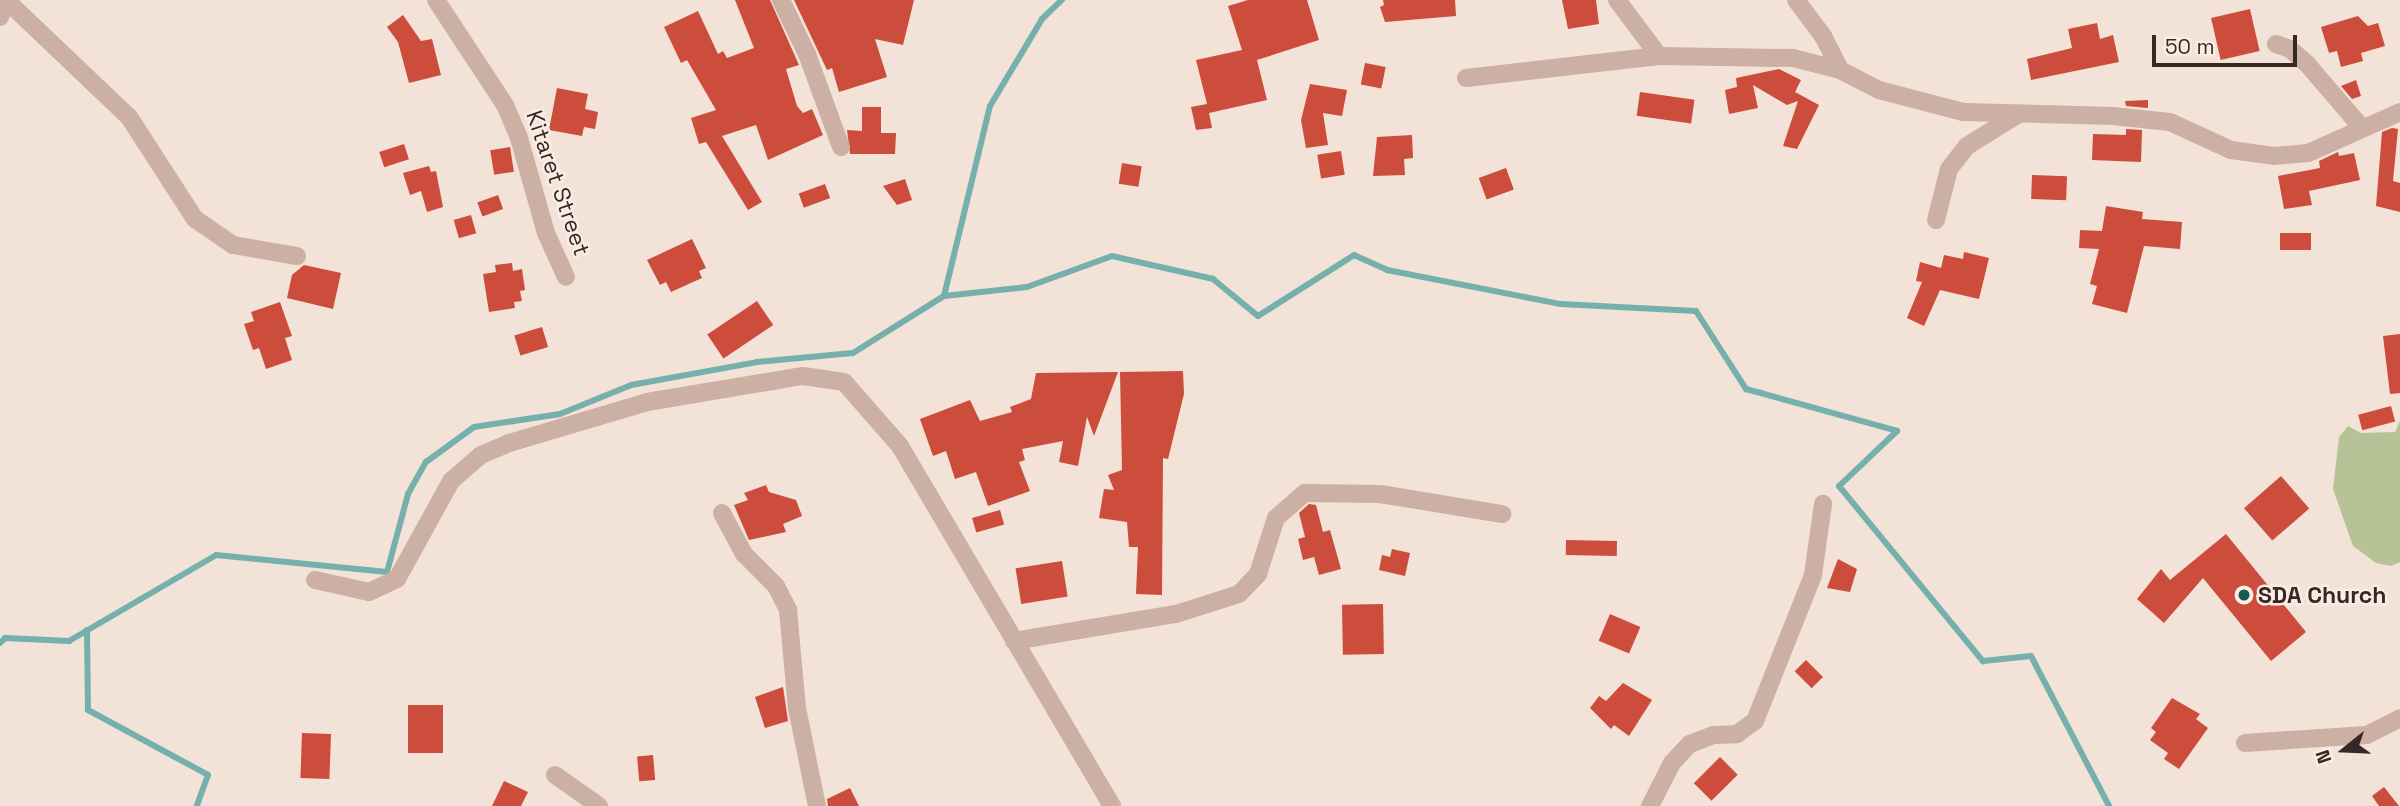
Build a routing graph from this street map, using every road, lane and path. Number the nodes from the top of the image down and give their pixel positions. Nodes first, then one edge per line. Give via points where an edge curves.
1 (7, 0) edge
2 (436, 0) edge
3 (781, 0) edge
4 (1617, 0) edge
5 (1796, 0) edge
6 (0, 18) edge
7 (2276, 44) dead end
8 (1659, 56) junction
9 (1840, 70) junction
10 (1466, 78) dead end
11 (2400, 111) edge
12 (2017, 116) junction
13 (2362, 128) junction
14 (841, 147) dead end
15 (1936, 220) dead end
16 (297, 256) dead end
17 (566, 277) dead end
18 (1823, 504) dead end
19 (722, 513) dead end
20 (1502, 514) dead end
21 (316, 580) dead end
22 (1014, 641) junction
23 (2400, 718) edge
24 (2245, 743) dead end
25 (555, 775) dead end
26 (599, 806) edge
27 (817, 806) edge
28 (1112, 806) edge
29 (1650, 806) edge

1 - 6 street
1 - 16 street via 129,117 195,219 233,245
2 - 17 street, Kitaret Street via 505,105 519,138 545,233
3 - 14 street via 807,54
4 - 8 street
5 - 9 street via 1823,36
7 - 13 street via 2307,64
8 - 9 street via 1793,58
8 - 10 street
9 - 12 street via 1879,90 1922,104
11 - 13 street
12 - 13 street via 2113,116 2170,122 2231,150 2274,156 2308,153
12 - 15 street via 1968,146 1949,169
18 - 29 street via 1813,575 1755,721 1737,734 1714,735 1690,744 1672,763
19 - 27 street via 744,554 776,586 788,610 797,708
20 - 22 street via 1380,494 1305,493 1276,518 1258,574 1239,594 1176,614
21 - 22 street via 369,592 397,579 451,481 481,456 509,443 647,402 754,382 815,377 844,382 900,446
22 - 28 street
23 - 24 street via 2367,735
25 - 26 street

